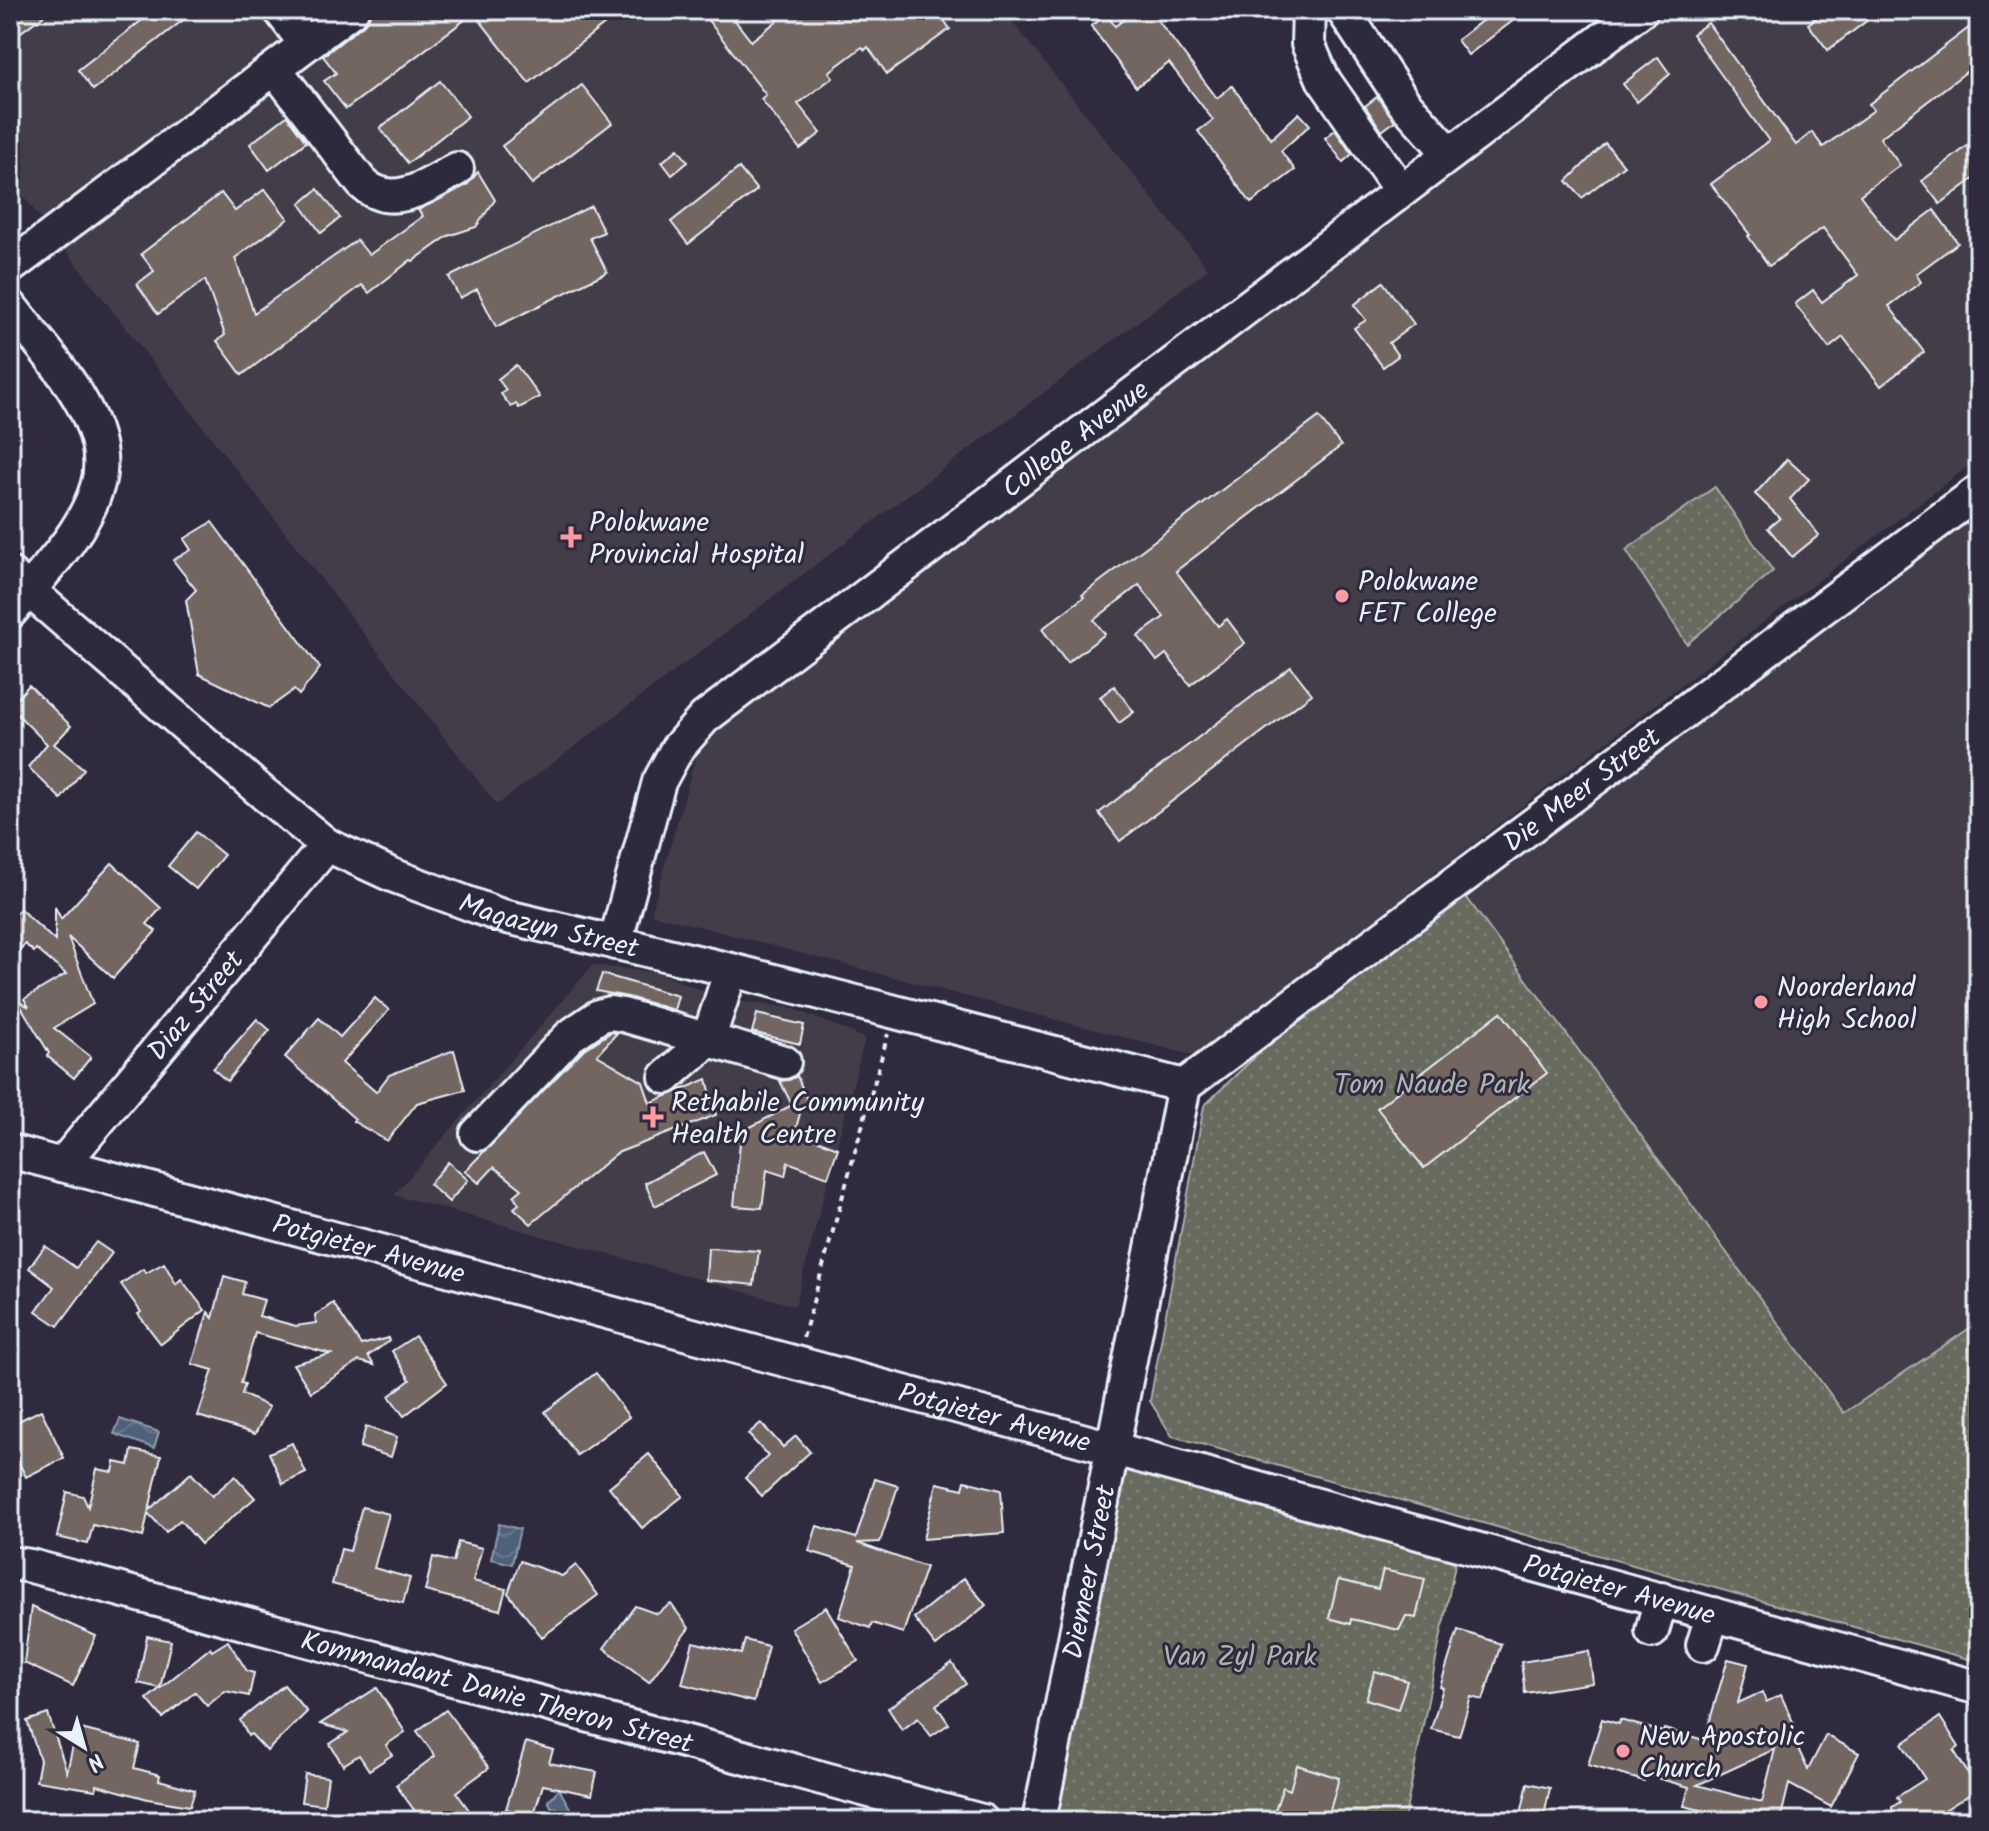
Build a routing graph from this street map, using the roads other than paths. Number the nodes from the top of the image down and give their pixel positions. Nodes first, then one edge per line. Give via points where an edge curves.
1 (280, 10) edge
2 (352, 10) edge
3 (1309, 10) edge
4 (1343, 10) edge
5 (1641, 10) edge
6 (306, 44) junction
7 (275, 69) junction
8 (1450, 154) junction
9 (457, 169) dead end
10 (1401, 191) junction
11 (10, 267) edge
12 (10, 306) edge
13 (1979, 491) edge
14 (16, 592) edge
15 (327, 845) junction
16 (615, 943) junction
17 (731, 970) junction
18 (708, 1040) junction
19 (784, 1062) dead end
20 (666, 1077) dead end
21 (1184, 1086) junction
22 (477, 1134) dead end
23 (10, 1151) edge
24 (62, 1165) junction
25 (1111, 1448) junction
26 (10, 1563) edge
27 (1661, 1599) junction
28 (1713, 1614) junction
29 (1652, 1631) dead end
30 (1703, 1645) dead end
31 (1979, 1688) edge
32 (982, 1821) edge
33 (1039, 1821) edge

1 - 6 street
2 - 6 street
3 - 10 street via 1308,44 1323,79
4 - 8 street via 1404,103
5 - 8 street, College Avenue
6 - 7 street
7 - 9 street via 373,194 398,196
7 - 11 street
8 - 10 street, College Avenue
10 - 16 street, College Avenue via 704,718 677,749 659,782
12 - 14 street via 76,392 90,418 101,470 97,489 66,544
13 - 21 street, Die Meer Street
14 - 15 street, Magazyn Street
15 - 16 street, Magazyn Street via 499,915
15 - 24 street, Diaz Street
16 - 17 street, Magazyn Street
17 - 18 street
17 - 21 street, Magazyn Street
18 - 19 street
18 - 20 street
18 - 22 street via 623,1015 599,1016 570,1036
21 - 25 street, Diemeer Street
23 - 24 street, Potgieter Avenue
24 - 25 street, Potgieter Avenue
25 - 27 street, Potgieter Avenue
25 - 33 street, Diemeer Street
26 - 32 street, Kommandant Danie Theron Street
27 - 28 street, Potgieter Avenue
27 - 29 street
28 - 30 street
28 - 31 street, Potgieter Avenue

